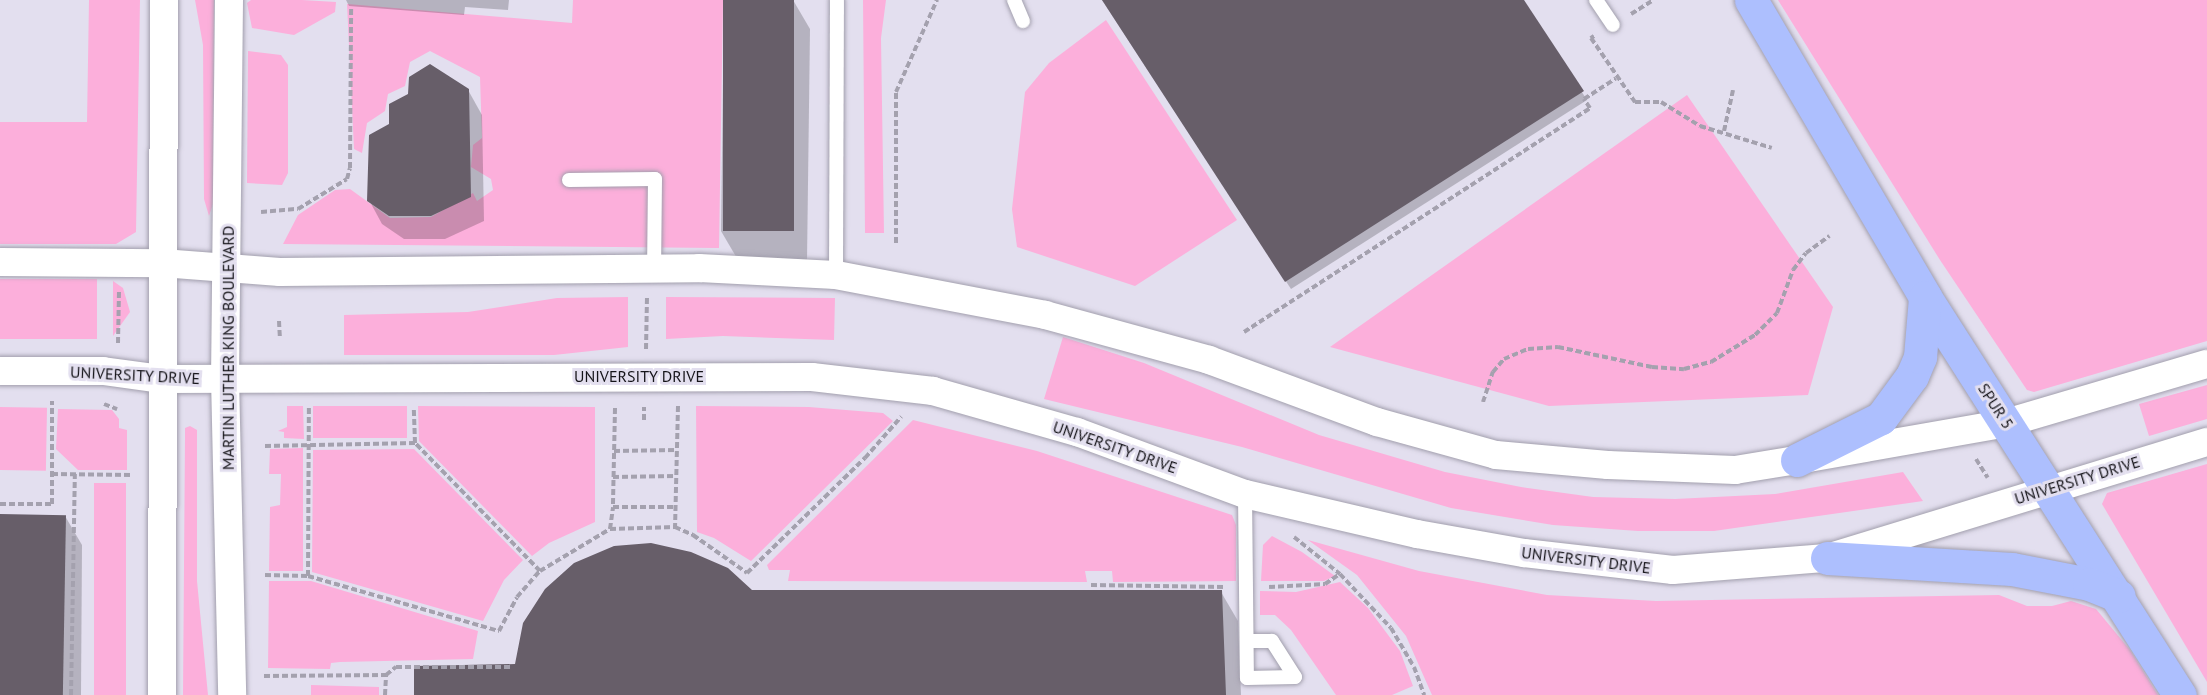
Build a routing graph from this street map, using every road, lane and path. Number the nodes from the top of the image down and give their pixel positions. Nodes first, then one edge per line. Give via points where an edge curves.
1 (164, 0) edge
2 (229, 0) edge
3 (837, 0) edge
4 (937, 0) edge
5 (1014, 0) edge
6 (1596, 0) edge
7 (1653, 0) edge
8 (1751, 0) edge
9 (351, 9) dead end
10 (1023, 21) dead end
11 (1613, 25) junction
12 (1616, 78) junction
13 (1733, 90) dead end
14 (1724, 131) junction
15 (1772, 148) dead end
16 (569, 180) dead end
17 (261, 212) dead end
18 (1829, 236) dead end
19 (896, 243) dead end
20 (0, 262) edge
21 (162, 263) junction
22 (226, 269) junction
23 (654, 269) junction
24 (836, 275) junction
25 (118, 287) dead end
26 (647, 296) dead end
27 (1925, 297) junction
28 (279, 321) dead end
29 (1244, 332) dead end
30 (280, 339) dead end
31 (118, 354) dead end
32 (645, 357) dead end
33 (2207, 364) edge
34 (0, 371) edge
35 (162, 378) junction
36 (225, 378) junction
37 (413, 399) dead end
38 (52, 401) dead end
39 (309, 401) dead end
40 (1483, 402) dead end
41 (615, 404) dead end
42 (678, 404) dead end
43 (905, 412) dead end
44 (2006, 423) junction
45 (2207, 442) edge
46 (415, 443) junction
47 (266, 446) dead end
48 (310, 446) junction
49 (676, 450) junction
50 (614, 451) junction
51 (1971, 452) dead end
52 (1797, 460) junction
53 (52, 474) junction
54 (75, 474) junction
55 (132, 475) dead end
56 (676, 476) junction
57 (613, 477) junction
58 (1991, 483) dead end
59 (2048, 489) junction
60 (1245, 494) junction
61 (0, 504) edge
62 (613, 507) junction
63 (675, 507) junction
64 (675, 527) junction
65 (610, 529) junction
66 (1290, 533) dead end
67 (1827, 558) junction
68 (540, 571) junction
69 (1340, 574) junction
70 (265, 575) dead end
71 (308, 576) junction
72 (1091, 585) dead end
73 (1246, 587) junction
74 (2119, 596) junction
75 (1246, 641) dead end
76 (510, 667) dead end
77 (386, 675) junction
78 (264, 676) dead end
79 (71, 695) edge
80 (162, 695) edge
81 (232, 695) edge
82 (385, 695) edge
83 (1424, 695) edge
84 (2180, 695) edge

1 - 21 street
2 - 22 street, MARTIN LUTHER KING BOULEVARD
3 - 24 lane
4 - 19 path via 896,92
5 - 10 lane
6 - 11 lane
7 - 11 path
8 - 27 highway, SPUR 5 / Spur 5
9 - 17 path via 347,179 298,209
11 - 12 path via 1591,38
12 - 14 path via 1635,102 1661,102 1700,126
12 - 29 path via 1584,99 1590,108
13 - 14 path
14 - 15 path
16 - 23 lane via 655,179
18 - 40 path via 1806,253 1793,270 1777,313 1755,335 1711,362 1684,369 1663,368 1558,347 1528,349 1504,359 1493,372
20 - 21 street
21 - 22 street
21 - 35 street
22 - 23 street
22 - 36 street, MARTIN LUTHER KING BOULEVARD
23 - 24 street
24 - 52 street via 1045,315 1209,360 1377,422 1496,455 1735,470
25 - 31 path
26 - 32 path
27 - 44 highway, SPUR 5 / Spur 5
27 - 52 highway via 1920,357 1912,376 1881,418
28 - 30 path
33 - 44 street
34 - 35 street, UNIVERSITY DRIVE via 103,371
35 - 36 street, UNIVERSITY DRIVE
35 - 80 street
36 - 60 street, UNIVERSITY DRIVE via 813,377 922,389 1077,432
36 - 81 street, MARTIN LUTHER KING BOULEVARD
37 - 46 path
38 - 53 path
39 - 48 path
41 - 50 path
42 - 49 path
43 - 64 path via 865,458 747,573
44 - 52 street
44 - 59 highway, SPUR 5 / Spur 5
45 - 59 street, UNIVERSITY DRIVE
46 - 48 path
46 - 68 path
47 - 48 path
48 - 71 path
49 - 50 path
49 - 56 path
50 - 57 path
51 - 58 path
53 - 54 path
53 - 61 path via 52,504
54 - 55 path
54 - 79 path
56 - 57 path
56 - 63 path
57 - 62 path
59 - 67 street, UNIVERSITY DRIVE
59 - 74 highway, SPUR 5 / Spur 5
60 - 67 street, UNIVERSITY DRIVE via 1417,534 1524,553 1673,570
60 - 73 lane
62 - 63 path
62 - 65 path
63 - 64 path
64 - 65 path
65 - 68 path
66 - 69 path
67 - 74 highway via 2012,569 2089,584
68 - 71 path via 517,597 499,631
69 - 73 path via 1325,584
69 - 83 path via 1391,628 1414,667
70 - 71 path
72 - 73 path
73 - 75 lane
74 - 84 highway, SPUR 5 / Spur 5
76 - 77 path via 396,667
77 - 78 path
77 - 82 path

